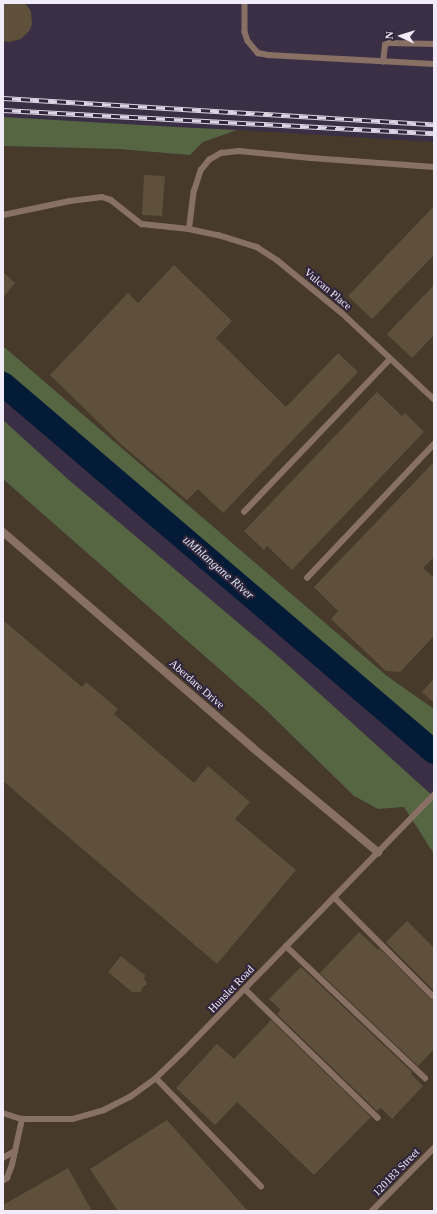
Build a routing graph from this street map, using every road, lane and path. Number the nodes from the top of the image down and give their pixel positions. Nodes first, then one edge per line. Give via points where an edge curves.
1 (245, 3) edge
2 (434, 44) edge
3 (383, 62) junction
4 (434, 64) edge
5 (434, 167) edge
6 (3, 214) edge
7 (189, 229) junction
8 (390, 359) junction
9 (434, 400) edge
10 (434, 444) edge
11 (244, 512) dead end
12 (3, 532) edge
13 (307, 578) dead end
14 (434, 795) edge
15 (378, 852) junction
16 (334, 897) junction
17 (286, 946) junction
18 (245, 989) junction
19 (434, 996) edge
20 (156, 1078) junction
21 (425, 1078) dead end
22 (3, 1114) edge
23 (378, 1118) dead end
24 (22, 1119) junction
25 (434, 1148) edge
26 (15, 1151) junction
27 (3, 1158) edge
28 (3, 1181) edge
29 (261, 1186) dead end
30 (372, 1211) edge

1 - 3 lane via 245,32 248,41 258,53
2 - 3 lane via 389,43 385,45
3 - 4 lane
5 - 7 lane via 239,151 221,153 209,160 201,170 194,191
6 - 7 lane, Vulcan Place via 102,197 111,200 142,224
7 - 8 lane, Vulcan Place via 257,247 312,288
8 - 9 lane, Vulcan Place
8 - 11 lane
10 - 13 lane
12 - 15 street, Aberdare Drive via 253,748
14 - 15 lane, Hunslet Road
15 - 16 lane, Hunslet Road
16 - 17 lane, Hunslet Road
16 - 19 lane
17 - 18 lane, Hunslet Road
17 - 21 lane
18 - 20 lane, Hunslet Road
18 - 23 lane
20 - 24 lane, Hunslet Road via 130,1097 104,1110 73,1119
20 - 29 lane
22 - 24 lane, Hunslet Road
24 - 26 lane
25 - 30 lane, 120183 Street
26 - 27 lane
26 - 28 lane via 12,1166

